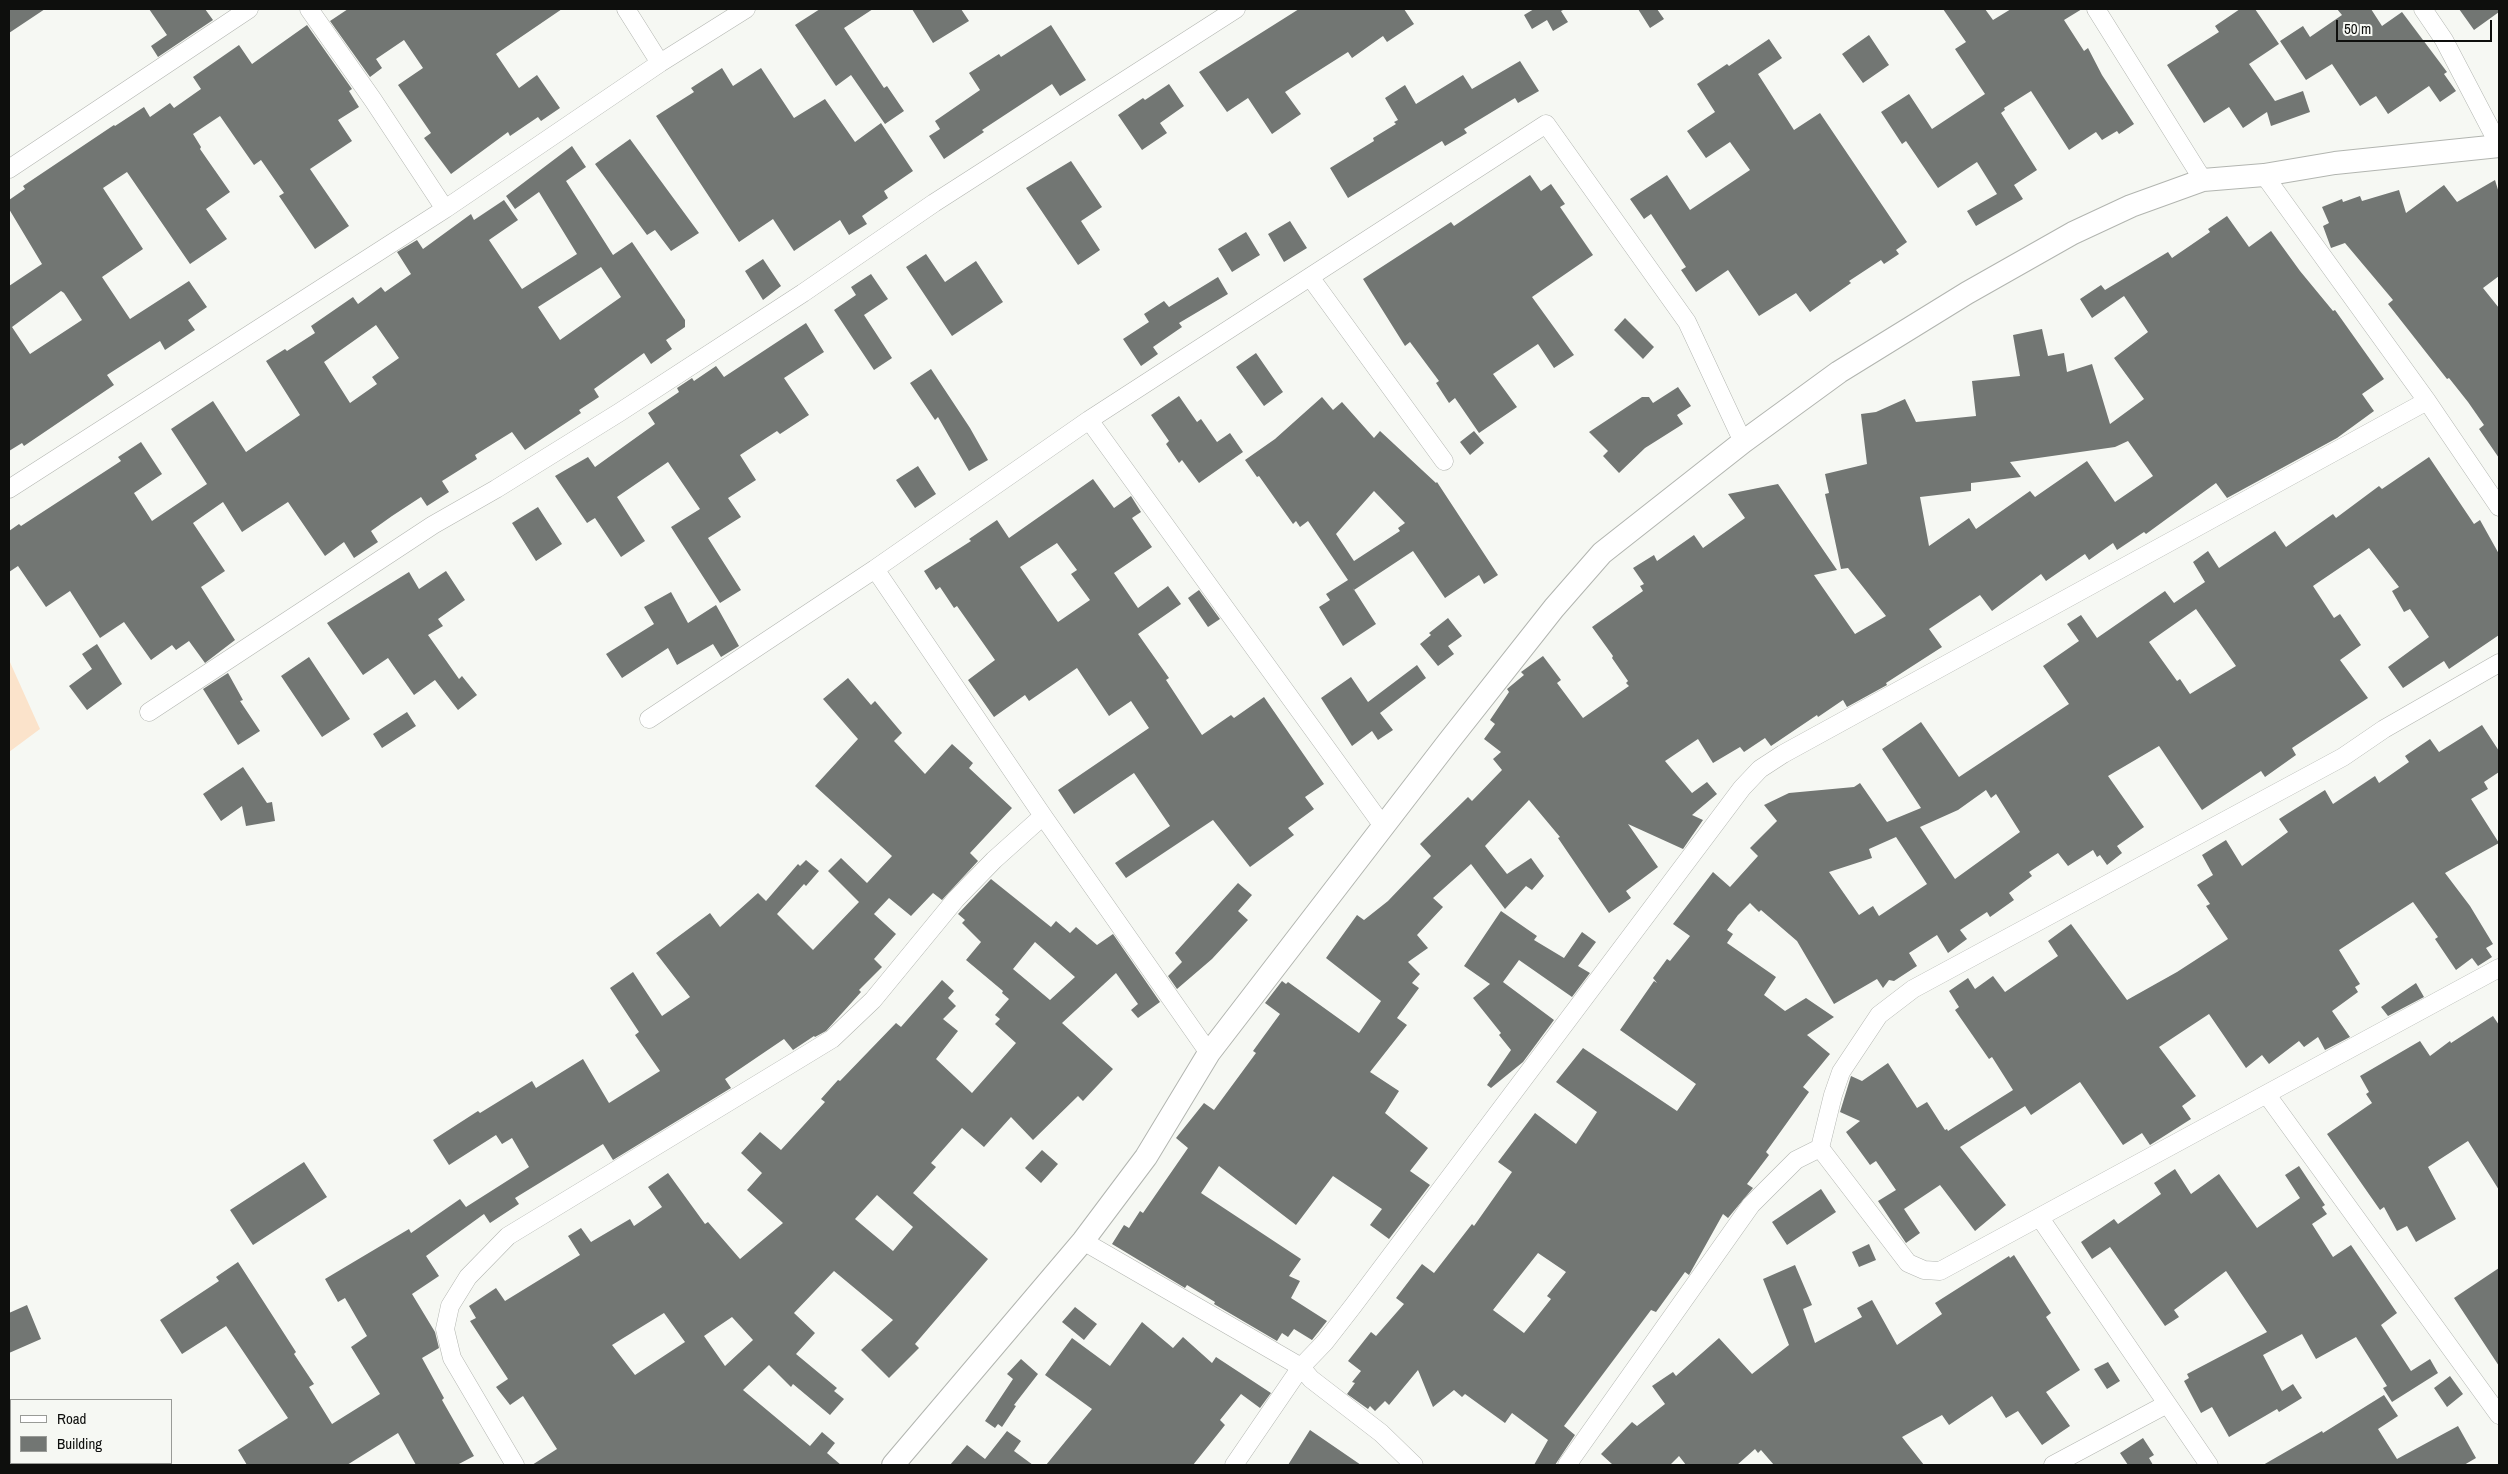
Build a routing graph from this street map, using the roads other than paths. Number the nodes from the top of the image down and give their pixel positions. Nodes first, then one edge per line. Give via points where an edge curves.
1 (249, 9) edge
2 (309, 9) edge
3 (626, 9) edge
4 (746, 9) edge
5 (1236, 9) edge
6 (2096, 9) edge
7 (2423, 9) edge
8 (660, 63) junction
9 (2499, 145) edge
10 (9, 169) edge
11 (2264, 175) junction
12 (2203, 180) junction
13 (445, 209) junction
14 (1310, 277) junction
15 (2427, 402) junction
16 (1089, 420) junction
17 (1743, 442) junction
18 (1444, 461) dead end
19 (9, 489) edge
20 (2499, 507) edge
21 (875, 569) junction
22 (2499, 663) edge
23 (149, 712) dead end
24 (648, 719) dead end
25 (1043, 816) junction
26 (1383, 826) junction
27 (2499, 968) edge
28 (1209, 1053) junction
29 (2267, 1095) junction
30 (1820, 1148) junction
31 (2040, 1218) junction
32 (1084, 1241) junction
33 (1301, 1367) junction
34 (2168, 1404) junction
35 (2499, 1415) edge
36 (515, 1465) edge
37 (893, 1465) edge
38 (1234, 1465) edge
39 (1414, 1465) edge
40 (1567, 1465) edge
41 (2053, 1465) edge
42 (2209, 1465) edge

1 - 10 street
2 - 13 street
3 - 8 street
4 - 8 street
5 - 23 street via 934,203 628,407 432,525
6 - 12 street
7 - 9 street via 2444,40
8 - 13 street
9 - 11 street via 2335,163
11 - 12 street
11 - 15 street
12 - 17 street via 2131,206 2073,233 1967,293 1839,372
13 - 19 street
14 - 16 street
14 - 17 street via 1546,124 1687,322
14 - 18 street
15 - 20 street
15 - 33 street via 1760,769 1742,788 1348,1313
16 - 21 street
16 - 26 street
17 - 26 street via 1602,553 1554,608
21 - 24 street
21 - 25 street
22 - 30 street via 2384,729 2343,757 1913,989 1879,1015 1841,1072
25 - 28 street
25 - 36 street via 962,892 873,1000 832,1039 508,1236 468,1276 450,1306 444,1329 452,1358
26 - 28 street
27 - 29 street
28 - 32 street via 1146,1157
29 - 31 street
29 - 35 street
30 - 31 street via 1908,1263 1924,1270 1940,1271
30 - 40 street via 1796,1160 1751,1205
31 - 34 street
32 - 33 street
32 - 37 street
33 - 38 street
33 - 39 street via 1311,1379 1381,1434
34 - 41 street
34 - 42 street

